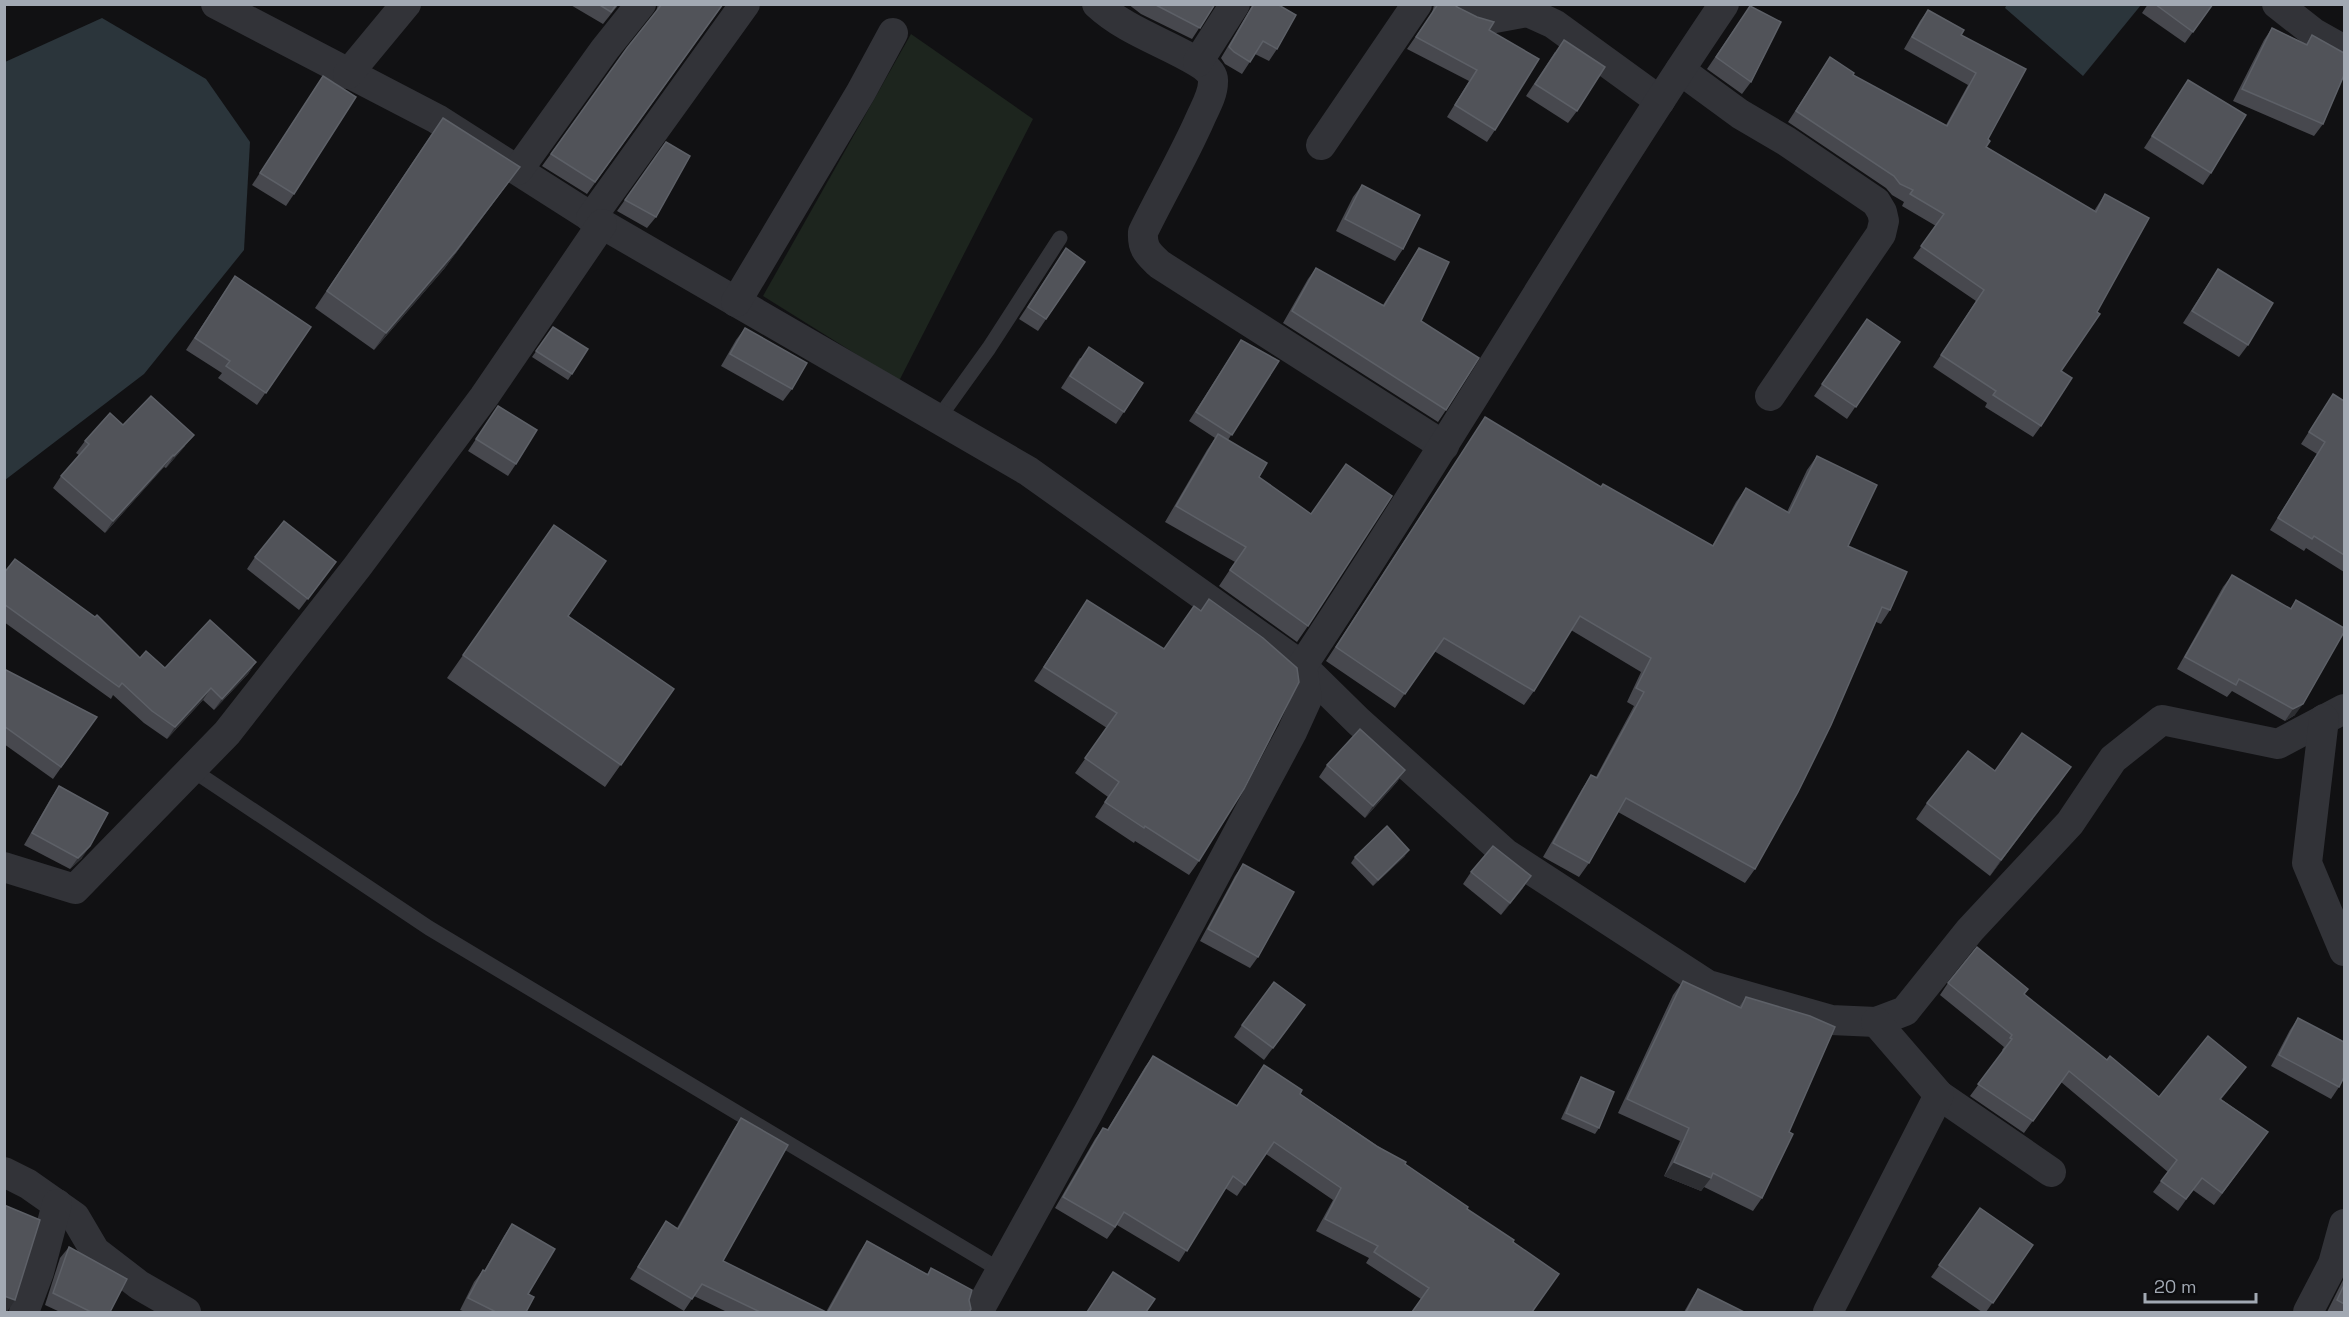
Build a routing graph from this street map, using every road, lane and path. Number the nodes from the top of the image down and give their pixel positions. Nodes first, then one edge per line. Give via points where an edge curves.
1 (216, 4) edge
2 (406, 4) edge
3 (641, 4) edge
4 (745, 4) edge
5 (1097, 4) edge
6 (1235, 4) edge
7 (1418, 4) edge
8 (1457, 4) edge
9 (1724, 4) edge
10 (2277, 4) edge
11 (893, 33) dead end
12 (2344, 50) edge
13 (1198, 62) junction
14 (1680, 70) junction
15 (348, 74) junction
16 (1660, 101) junction
17 (1321, 145) dead end
18 (518, 170) junction
19 (596, 221) junction
20 (1060, 238) dead end
21 (736, 302) junction
22 (1770, 396) dead end
23 (938, 419) junction
24 (1444, 446) junction
25 (1302, 666) junction
26 (2334, 714) edge
27 (191, 769) junction
28 (4, 867) edge
29 (2344, 951) edge
30 (1876, 1022) junction
31 (1939, 1095) junction
32 (4, 1172) edge
33 (2051, 1172) dead end
34 (57, 1204) junction
35 (2344, 1224) edge
36 (1000, 1270) junction
37 (24, 1312) edge
38 (186, 1312) edge
39 (978, 1312) edge
40 (1828, 1312) edge
41 (2308, 1312) edge

1 - 15 street
2 - 15 street
3 - 18 street
4 - 19 street
5 - 13 street via 1126,25
6 - 13 street
7 - 17 street
8 - 16 street via 1494,18 1528,12 1538,15
9 - 14 street
10 - 12 street via 2313,33
11 - 21 street
13 - 24 street via 1214,80 1210,94 1189,146 1143,232 1142,244 1159,264
14 - 16 street
14 - 22 street via 1740,114 1845,180 1876,202 1882,212 1881,234
15 - 18 street via 437,119
16 - 24 street
18 - 19 street
19 - 21 street
19 - 27 street via 484,397 357,567 226,733
20 - 23 lane
21 - 23 street
23 - 25 street via 1028,471
24 - 25 street
25 - 30 street via 1505,853 1708,985 1831,1020
25 - 36 street via 1307,699 1292,732
26 - 29 street via 2307,863
26 - 30 street via 2278,744 2162,720 2113,759 2070,823 1970,930 1905,1011
27 - 28 street via 75,890
27 - 36 lane via 429,928
30 - 31 street
31 - 33 street
31 - 40 street
32 - 34 street
34 - 37 street
34 - 38 street via 75,1217 95,1251 139,1285
35 - 41 street via 2333,1264
36 - 39 street

